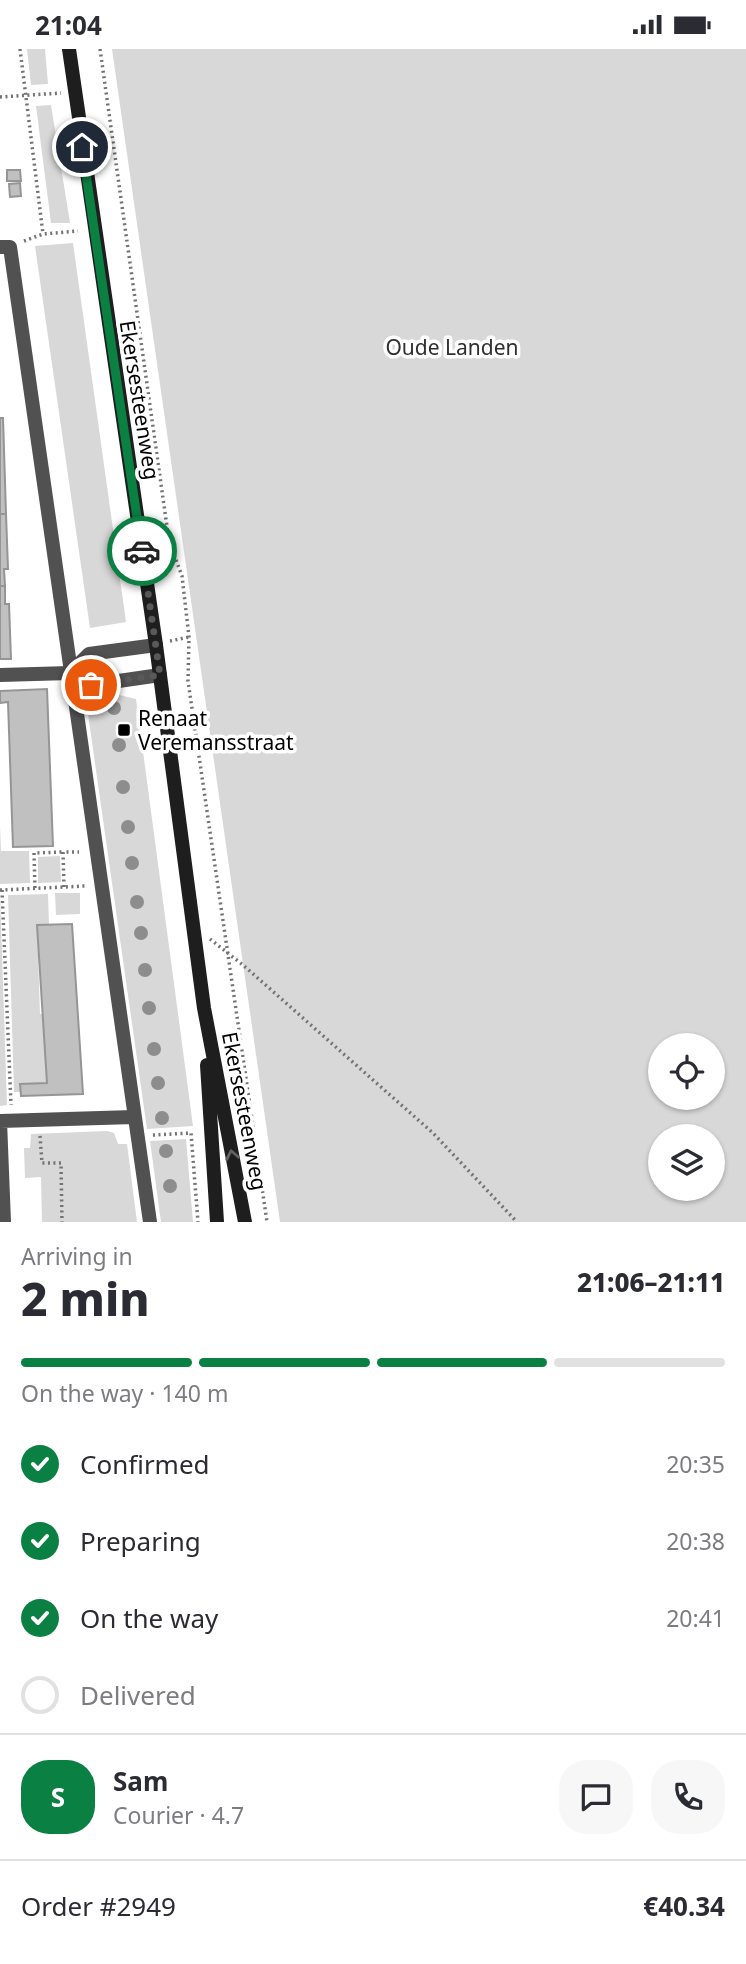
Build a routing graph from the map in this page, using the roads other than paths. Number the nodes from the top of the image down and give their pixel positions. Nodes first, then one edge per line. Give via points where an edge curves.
1 (69, 49) edge
2 (0, 247) edge
3 (156, 645) junction
4 (70, 673) junction
5 (0, 675) edge
6 (160, 675) junction
7 (204, 1008) junction
8 (134, 1117) junction
9 (4, 1121) edge
10 (4, 1222) edge
11 (150, 1222) edge
12 (217, 1222) edge
13 (244, 1222) edge

1 - 3 main road, Ekersesteenweg
2 - 4 street via 9,247
3 - 4 street via 89,654
3 - 6 main road, Ekersesteenweg
4 - 5 street
4 - 6 street via 91,685
4 - 8 street
6 - 7 main road, Ekersesteenweg
7 - 12 main road, Ekersesteenweg
13 -> 7 main road, Ekersesteenweg
8 - 9 street
8 - 11 street
9 - 10 street

